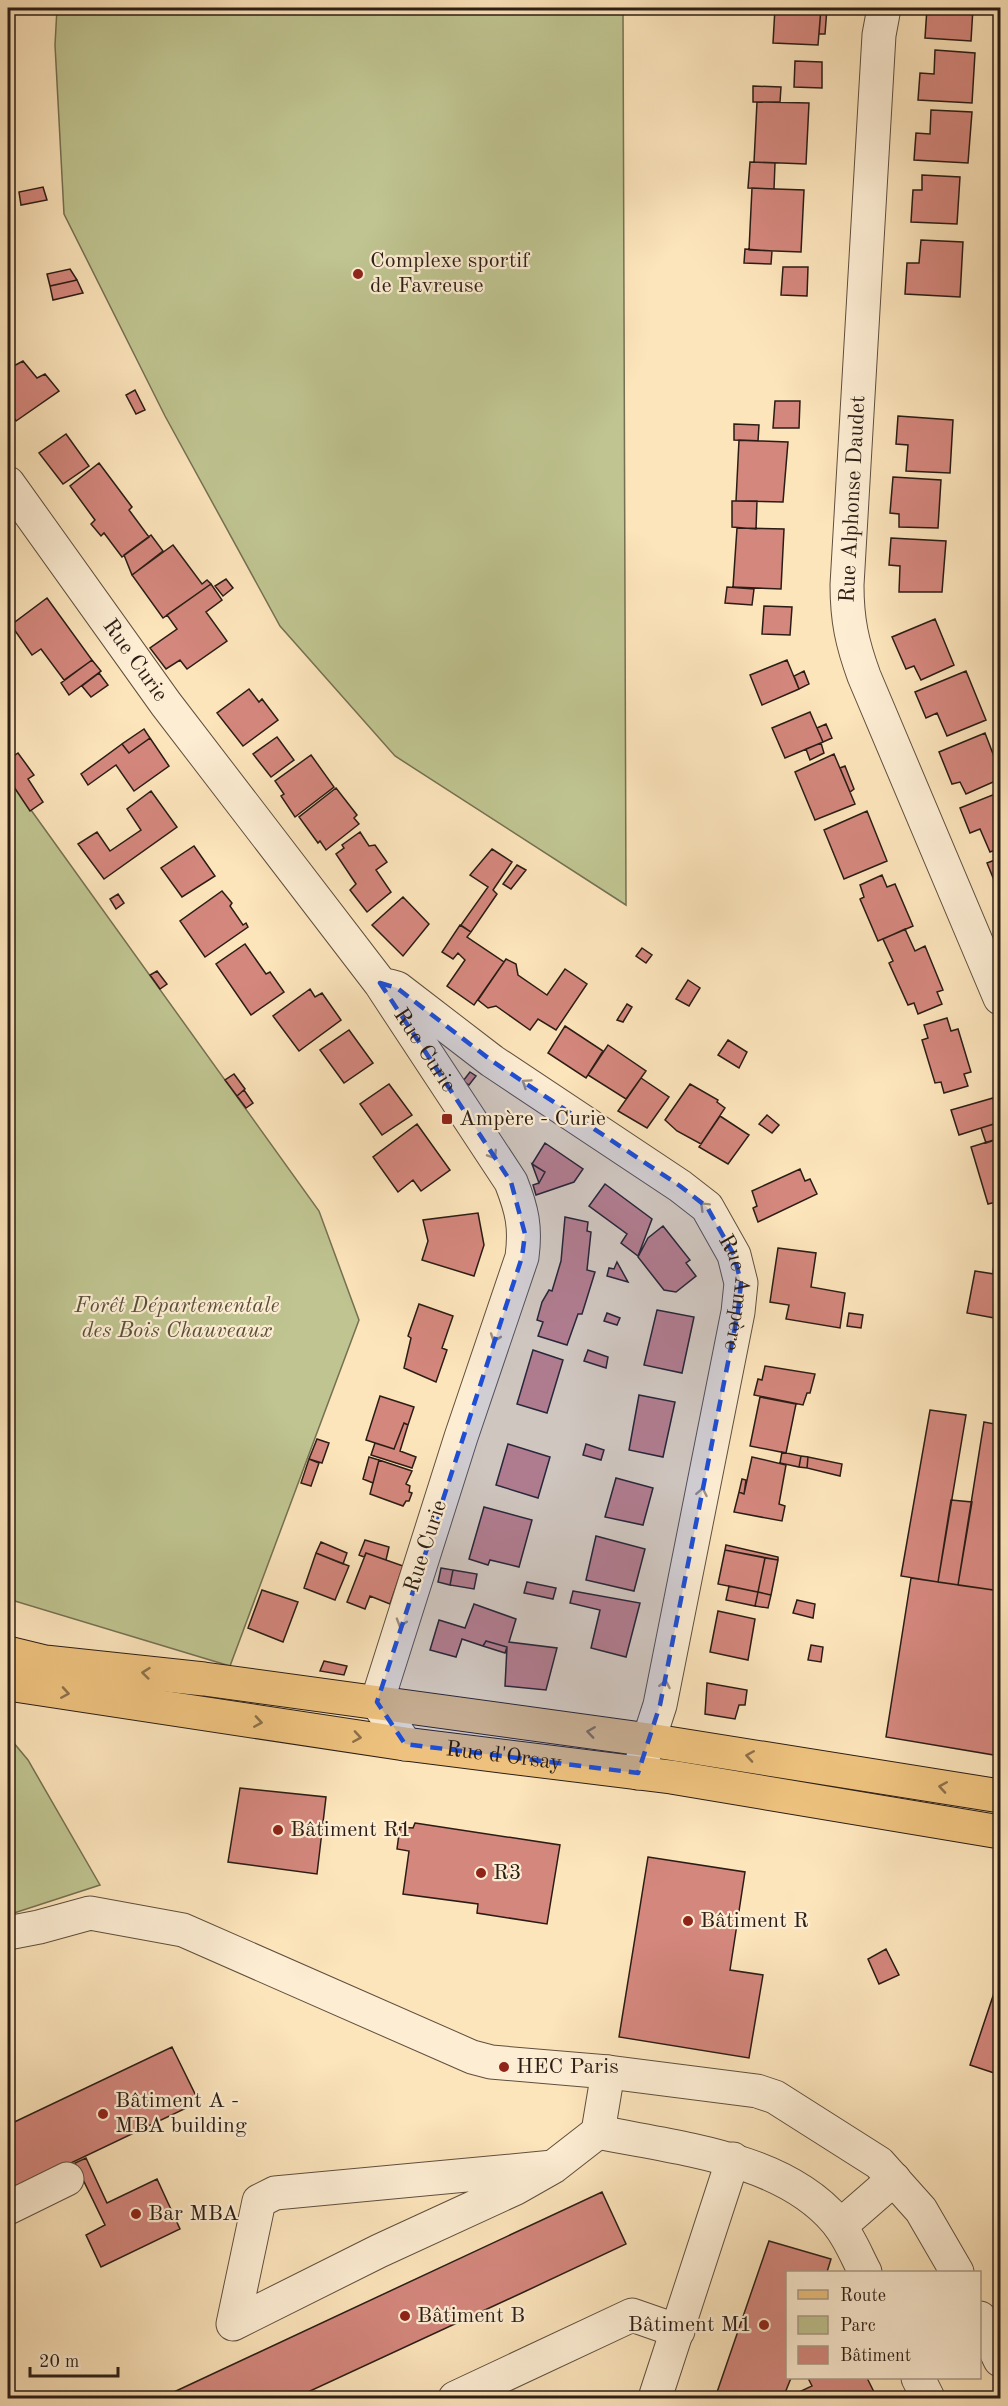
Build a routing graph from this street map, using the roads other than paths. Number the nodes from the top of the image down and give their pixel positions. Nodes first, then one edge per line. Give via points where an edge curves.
1 (884, 8) edge
2 (8, 483) edge
3 (380, 983) junction
4 (1000, 998) edge
5 (8, 1653) edge
6 (8, 1684) edge
7 (377, 1702) junction
8 (649, 1740) junction
9 (405, 1744) junction
10 (638, 1773) junction
11 (1000, 1796) edge
12 (1000, 1832) edge
13 (8, 1933) edge
14 (608, 2072) junction
15 (598, 2132) junction
16 (733, 2159) junction
17 (553, 2167) junction
18 (67, 2179) dead end
19 (894, 2179) junction
20 (8, 2208) edge
21 (840, 2226) junction
22 (864, 2271) edge
23 (956, 2271) edge
24 (981, 2320) edge
25 (678, 2331) junction
26 (1000, 2360) edge
27 (918, 2379) edge
28 (455, 2398) edge
29 (656, 2398) edge
30 (928, 2398) edge

1 - 4 street, Rue Alphonse Daudet via 879,35 847,615 852,645 864,676
2 - 3 street, Rue Curie via 166,704
3 -> 7 street, Rue Curie via 511,1182 522,1210 525,1234 522,1257
8 -> 3 street, Rue Ampère via 660,1705 738,1312 741,1283 734,1255 707,1207 681,1186 492,1061 397,988
7 -> 5 main road, Rue d'Orsay via 45,1662
6 -> 9 main road, Rue d'Orsay
8 -> 7 main road, Rue d'Orsay
7 - 9 street
8 - 10 street, Rue Ampère
11 -> 8 main road, Rue d'Orsay
9 - 10 main road, Rue d'Orsay
10 - 12 main road, Rue d'Orsay
13 - 14 street via 90,1913 183,1930 472,2057
14 - 15 street
14 - 19 street via 756,2091 774,2097 879,2163
15 - 16 street
15 - 17 street
16 - 21 street via 796,2188
16 - 25 street
17 - 17 street via 275,2193 259,2201 233,2324
18 - 20 street
19 - 21 street
19 - 23 street via 921,2210
21 - 22 street
24 - 26 street
25 - 28 street via 632,2315
25 - 29 street
27 - 30 street

